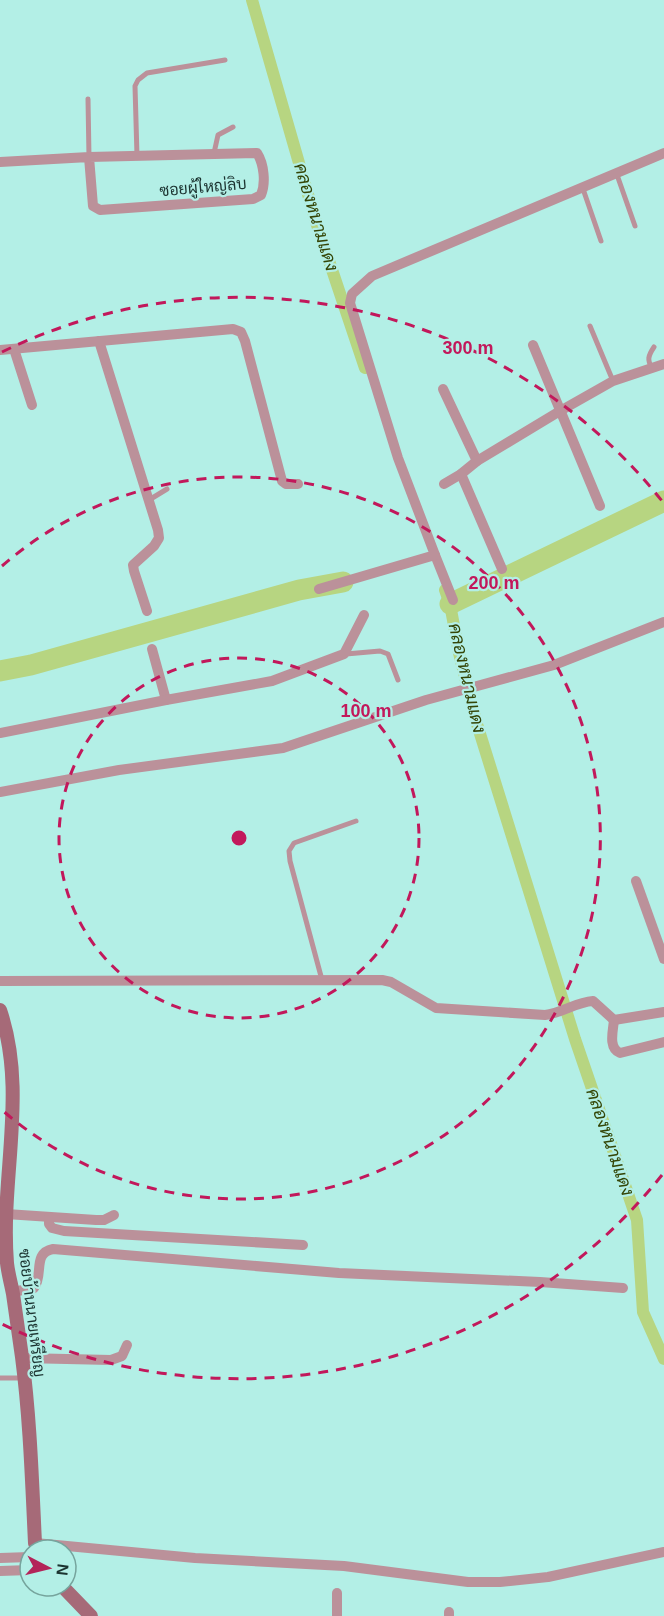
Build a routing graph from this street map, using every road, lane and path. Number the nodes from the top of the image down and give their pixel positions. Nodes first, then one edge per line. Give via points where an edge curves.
1 (225, 60) dead end
2 (88, 99) dead end
3 (233, 127) dead end
4 (214, 153) junction
5 (664, 153) edge
6 (137, 156) junction
7 (89, 158) junction
8 (0, 162) edge
9 (616, 172) junction
10 (582, 186) junction
11 (635, 226) dead end
12 (601, 241) dead end
13 (590, 326) dead end
14 (99, 341) junction
15 (533, 345) dead end
16 (654, 347) dead end
17 (14, 349) junction
18 (0, 350) edge
19 (664, 364) edge
20 (652, 368) junction
21 (613, 381) junction
22 (443, 389) dead end
23 (32, 405) dead end
24 (560, 411) junction
25 (477, 461) junction
26 (461, 474) junction
27 (298, 484) dead end
28 (444, 484) dead end
29 (167, 489) dead end
30 (149, 500) junction
31 (600, 506) dead end
32 (434, 556) junction
33 (502, 569) dead end
34 (319, 590) dead end
35 (453, 600) dead end
36 (147, 611) dead end
37 (364, 615) dead end
38 (664, 622) edge
39 (152, 649) dead end
40 (344, 654) junction
41 (398, 680) dead end
42 (166, 700) junction
43 (0, 733) edge
44 (0, 792) edge
45 (356, 821) dead end
46 (636, 882) dead end
47 (664, 959) edge
48 (322, 980) junction
49 (0, 981) edge
50 (664, 1012) edge
51 (1, 1017) edge
52 (614, 1020) junction
53 (664, 1042) edge
54 (4, 1190) edge
55 (6, 1214) junction
56 (114, 1215) dead end
57 (49, 1217) junction
58 (303, 1245) dead end
59 (3, 1265) edge
60 (623, 1288) dead end
61 (12, 1292) junction
62 (127, 1345) dead end
63 (22, 1358) junction
64 (0, 1378) edge
65 (24, 1378) junction
66 (36, 1538) edge
67 (78, 1549) edge
68 (664, 1551) edge
69 (18, 1557) edge
70 (0, 1558) edge
71 (18, 1570) edge
72 (0, 1571) edge
73 (337, 1593) dead end
74 (74, 1598) edge
75 (91, 1616) edge
76 (337, 1616) edge

1 - 6 lane via 141,76 135,86
2 - 7 lane
3 - 4 lane via 218,135
4 - 6 street, ซอยผู้ใหญ่ลิบ
4 - 7 street, ซอยผู้ใหญ่ลิบ via 257,153 264,188 261,195 252,199 100,210 93,206
5 - 9 street
6 - 7 street, ซอยผู้ใหญ่ลิบ
7 - 8 street, ซอยผู้ใหญ่ลิบ
9 - 10 street
9 - 11 lane
10 - 12 lane
10 - 32 street via 372,276 352,294 350,303 398,458
13 - 21 lane
14 - 17 street
14 - 27 street via 233,329 241,332 282,481
14 - 30 street
15 - 24 street
16 - 20 lane via 648,361
17 - 18 street
17 - 23 street
19 - 20 street
20 - 21 street
21 - 24 street
22 - 25 street
24 - 25 street
24 - 31 street
25 - 26 street
26 - 28 street
26 - 33 street
29 - 30 lane
30 - 36 street via 159,538 134,565
32 - 34 street
32 - 35 street
37 - 40 street
38 - 44 street via 554,665 426,700 283,748 119,770
39 - 42 street
40 - 41 lane via 388,654
40 - 42 street via 272,681
42 - 43 street
45 - 48 lane via 294,843 289,851
46 - 47 street
48 - 49 street
48 - 52 street via 391,982 436,1008 545,1015 593,1001
50 - 52 street
51 - 54 street, ซอยบ้านนายเหรียญ via 13,1072
52 - 53 street via 615,1051
54 - 55 street, ซอยบ้านนายเหรียญ
55 - 57 street
55 - 59 street, ซอยบ้านนายเหรียญ
56 - 57 street via 104,1220
57 - 58 street via 52,1228 64,1231
59 - 61 street, ซอยบ้านนายเหรียญ
60 - 61 street via 339,1273 53,1249 41,1256 34,1288
61 - 63 street, ซอยบ้านนายเหรียญ
62 - 63 street via 122,1356 111,1360
63 - 65 street, ซอยบ้านนายเหรียญ
64 - 65 lane
65 - 66 street, ซอยบ้านนายเหรียญ
67 - 68 street via 344,1566 468,1582 548,1576
69 - 70 street
71 - 72 street
73 - 76 street
74 - 75 street

